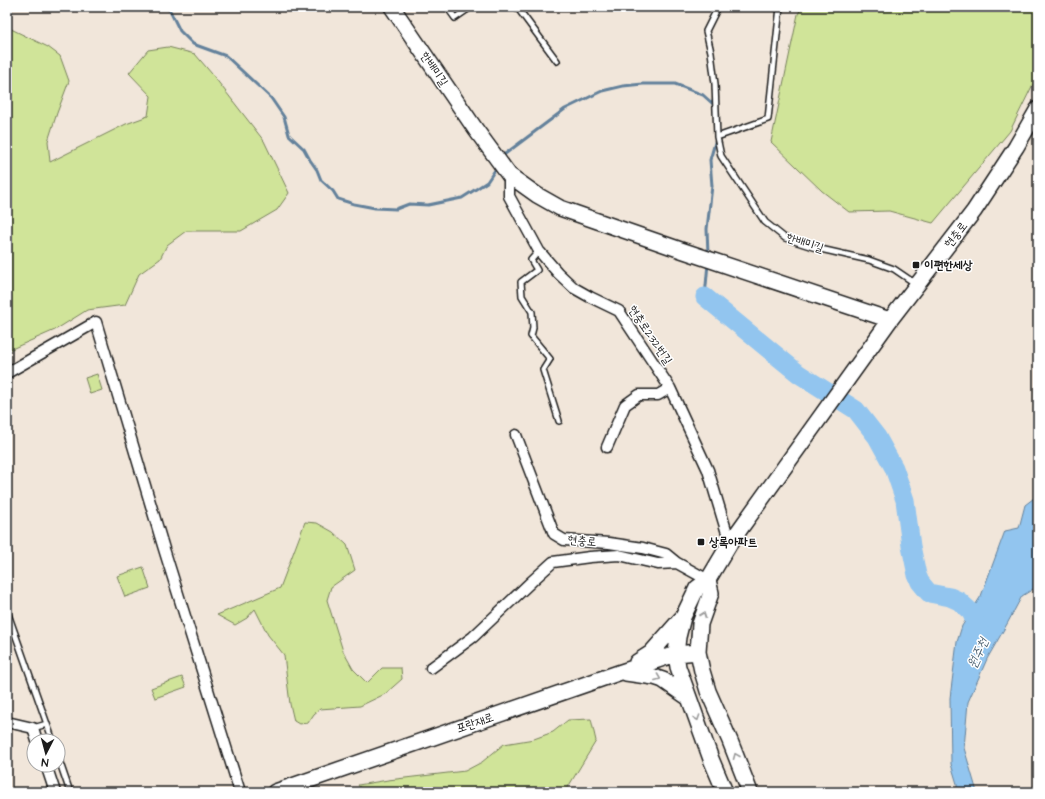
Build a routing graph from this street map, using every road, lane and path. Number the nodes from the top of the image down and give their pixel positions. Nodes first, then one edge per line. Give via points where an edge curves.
1 (392, 7) edge
2 (447, 7) edge
3 (471, 7) edge
4 (517, 7) edge
5 (718, 7) edge
6 (780, 7) edge
7 (557, 61) dead end
8 (1038, 109) edge
9 (717, 137) junction
10 (507, 172) junction
11 (539, 251) junction
12 (917, 285) junction
13 (890, 320) junction
14 (7, 373) edge
15 (670, 388) junction
16 (559, 421) dead end
17 (516, 436) dead end
18 (607, 447) dead end
19 (730, 543) junction
20 (677, 563) junction
21 (708, 580) junction
22 (7, 611) edge
23 (683, 617) junction
24 (698, 652) junction
25 (676, 654) junction
26 (431, 668) dead end
27 (621, 672) junction
28 (689, 698) junction
29 (7, 722) edge
30 (47, 724) junction
31 (33, 728) junction
32 (35, 733) edge
33 (50, 733) edge
34 (48, 773) edge
35 (63, 773) edge
36 (52, 791) edge
37 (70, 792) edge
38 (240, 792) edge
39 (275, 792) edge
40 (725, 792) edge
41 (750, 792) edge

1 - 10 street, 한배미길
2 - 3 lane via 455,18
4 - 7 lane
5 - 9 lane, 한배미길 via 706,31 715,84
6 - 9 lane via 768,119
8 - 12 street, 현충로 via 974,211
9 - 12 lane, 한배미길 via 720,156 765,222 785,238 869,260 894,269
10 - 11 street, 현충로232번길 via 509,196
10 - 13 street via 537,195 560,208
11 - 15 street, 현충로232번길 via 574,288 620,311
11 - 16 lane via 531,260 537,270 521,282 522,296 532,312 531,336 550,359 543,370
12 - 13 street, 현충로
13 - 19 street, 현충로
14 - 38 street via 96,322
15 - 18 street via 658,395 639,394 625,405
15 - 19 street, 현충로232번길 via 708,470
17 - 20 street, 현충로 via 554,534 564,540 643,548 666,554
19 - 21 street
20 - 21 street, 현충로
20 - 26 street via 658,564 619,554 553,562 473,637
21 - 23 street via 697,588
24 -> 21 street via 700,624 711,592
22 - 30 lane
23 - 25 street
23 - 27 street via 651,653
24 - 25 street, 포란재로
41 -> 24 street via 708,691
25 - 27 street, 포란재로
25 - 28 street
27 -> 28 street via 654,676
27 - 39 street, 포란재로
28 -> 40 street
29 - 31 street
30 - 31 lane
30 - 33 lane
31 - 32 street
34 - 36 street
35 - 37 lane

